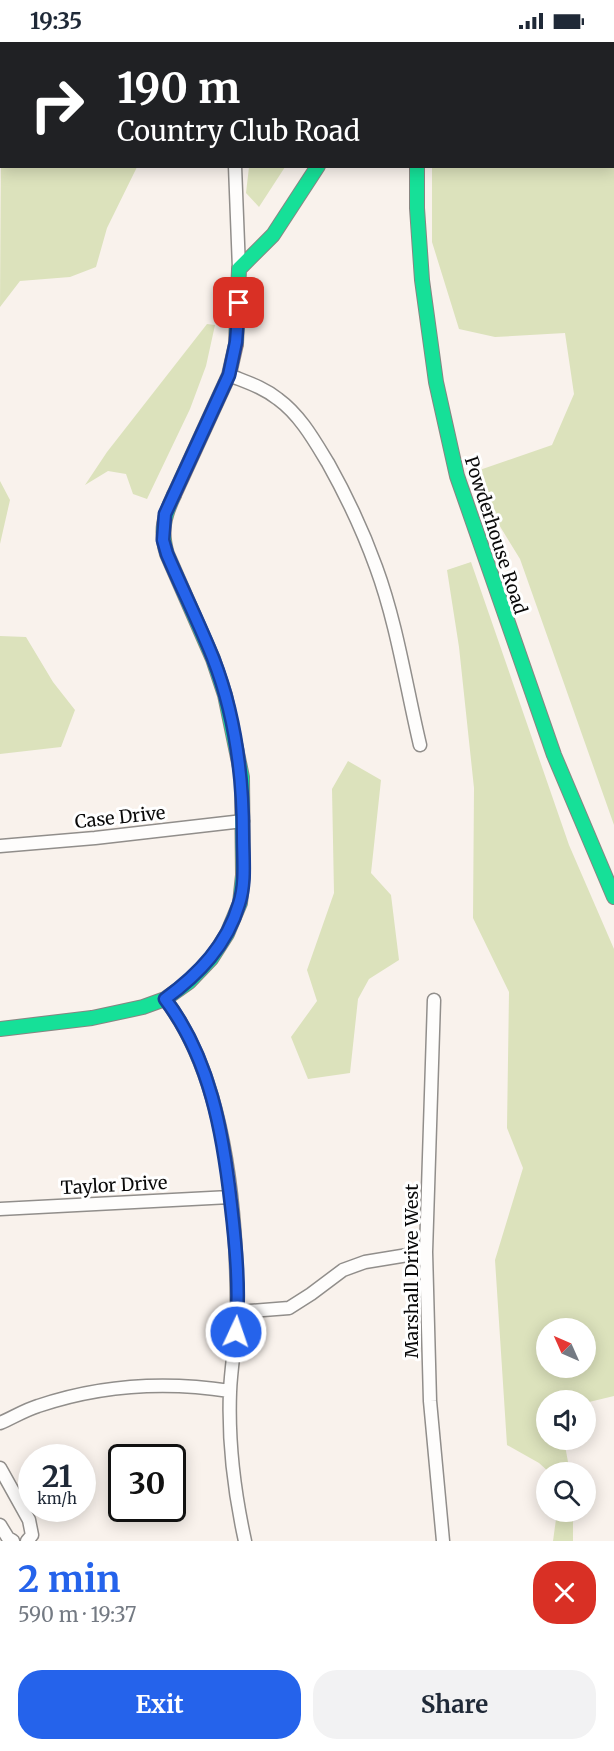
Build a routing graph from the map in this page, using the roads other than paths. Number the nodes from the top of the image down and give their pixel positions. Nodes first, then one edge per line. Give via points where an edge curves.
1 (235, 168) edge
2 (317, 168) edge
3 (417, 168) edge
4 (239, 269) junction
5 (229, 375) junction
6 (420, 745) dead end
7 (243, 821) junction
8 (0, 846) edge
9 (614, 897) edge
10 (165, 999) junction
11 (434, 1000) dead end
12 (0, 1029) edge
13 (230, 1197) junction
14 (0, 1209) edge
15 (426, 1252) junction
16 (237, 1312) junction
17 (230, 1391) junction
18 (0, 1423) edge
19 (0, 1468) edge
20 (0, 1525) edge
21 (13, 1541) edge
22 (27, 1541) edge
23 (245, 1541) edge
24 (443, 1541) edge

1 - 4 street
2 - 4 street via 273,235
3 - 9 street, Powderhouse Road via 423,280 436,382 457,476 554,756
4 - 5 street via 236,342
5 - 6 street via 263,388 297,416 348,499 377,569
5 - 7 street via 171,500 163,540 225,695 242,777
7 - 8 street, Case Drive
7 - 10 street via 240,903 211,958
10 - 12 street via 92,1018
10 - 13 street via 189,1035 203,1069 224,1148
11 - 15 street, Marshall Drive West
13 - 14 street, Taylor Drive
13 - 16 street via 236,1243
15 - 16 street via 365,1262 343,1270 289,1308
15 - 24 street, Marshall Drive West via 430,1401
16 - 17 street
17 - 18 street via 155,1385 107,1389 36,1407
17 - 23 street via 230,1459
19 - 22 street via 29,1520 32,1535
20 - 21 street

